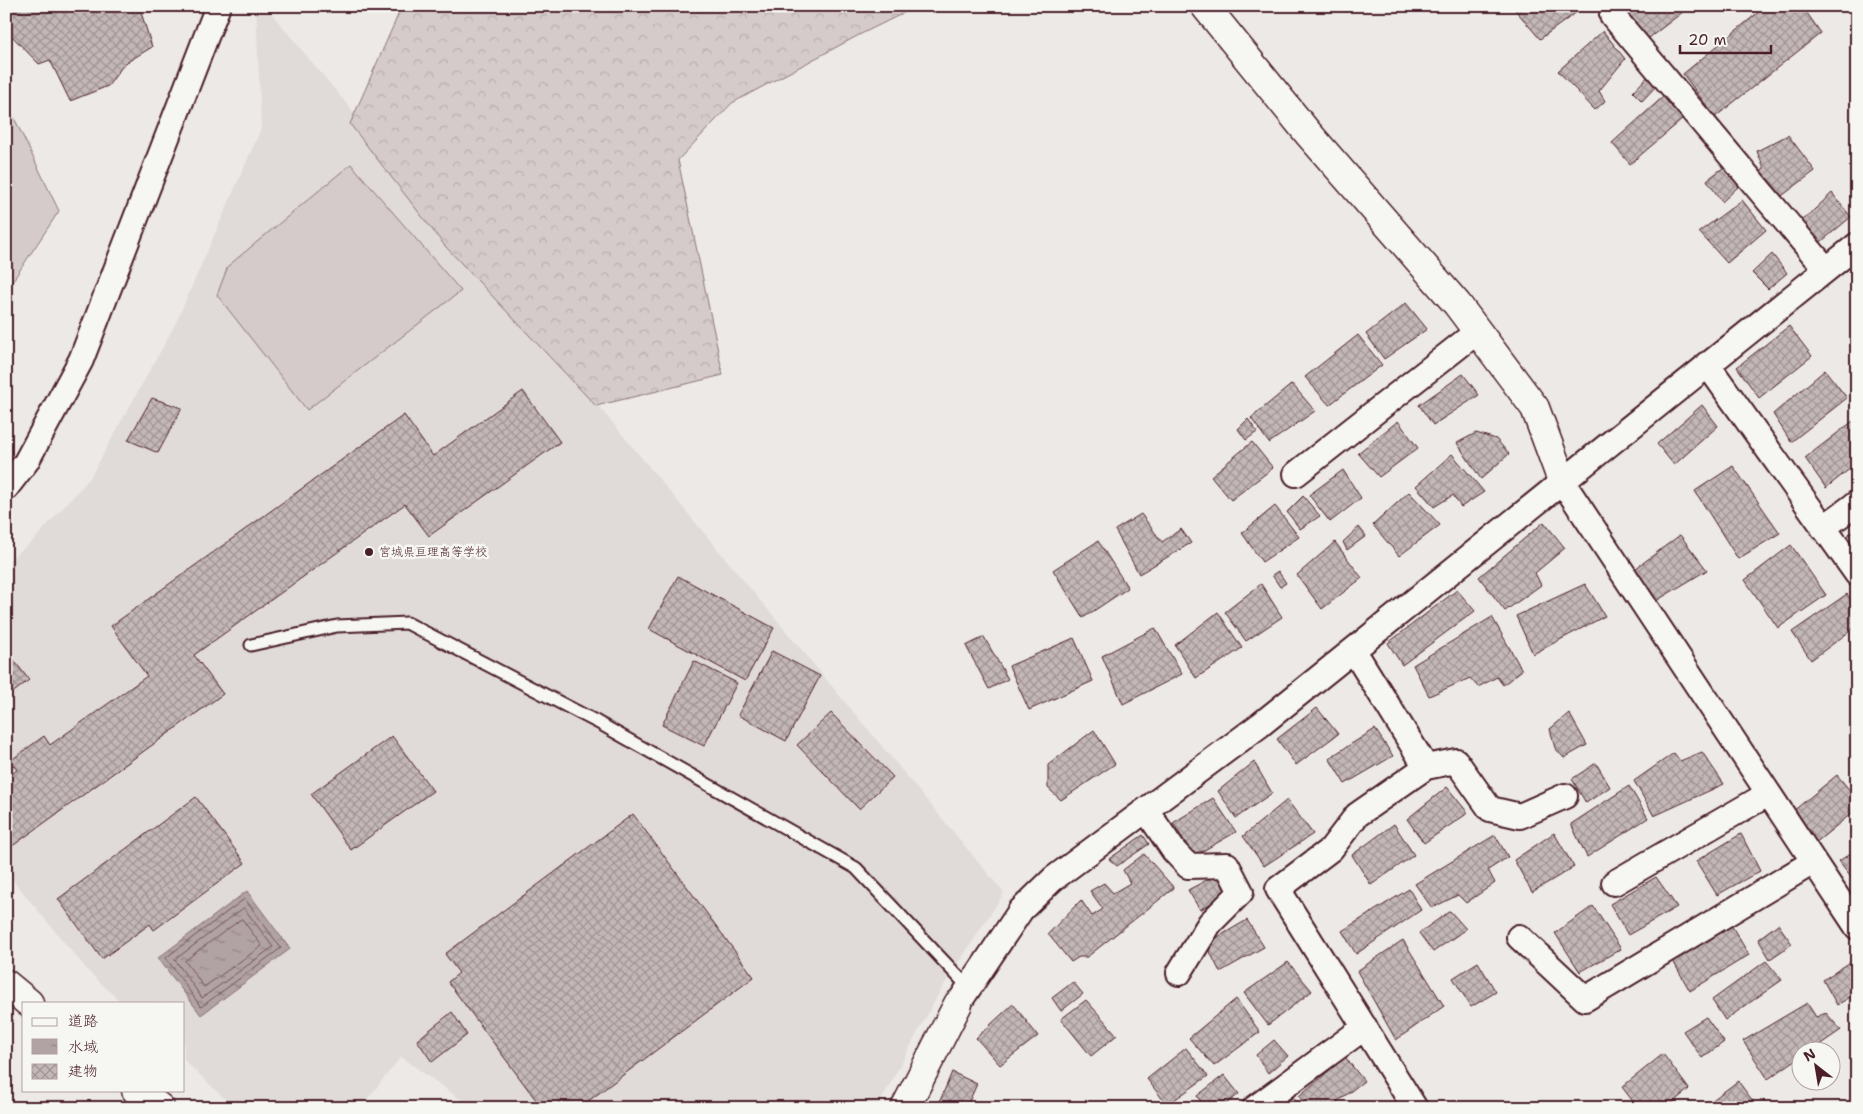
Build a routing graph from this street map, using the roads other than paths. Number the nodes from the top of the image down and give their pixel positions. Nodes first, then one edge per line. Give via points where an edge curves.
1 (218, 6) edge
2 (1205, 6) edge
3 (1612, 15) dead end
4 (1857, 245) edge
5 (1826, 269) junction
6 (1478, 331) junction
7 (1707, 364) junction
8 (1296, 474) dead end
9 (1562, 481) junction
10 (6, 488) edge
11 (1857, 503) edge
12 (1823, 528) junction
13 (1857, 574) edge
14 (251, 645) dead end
15 (1354, 651) junction
16 (1426, 767) junction
17 (1768, 794) junction
18 (1566, 796) dead end
19 (1146, 810) junction
20 (1813, 862) junction
21 (1614, 883) dead end
22 (1857, 927) edge
23 (1519, 937) dead end
24 (1179, 973) dead end
25 (6, 984) edge
26 (964, 996) junction
27 (28, 1002) edge
28 (1365, 1027) junction
29 (139, 1092) edge
30 (160, 1108) edge
31 (905, 1108) edge
32 (1255, 1108) edge
33 (1415, 1108) edge

1 - 10 street via 81,360 26,462
2 - 6 main road via 1307,132
3 - 5 street
4 - 5 street
5 - 7 street
6 - 8 street
6 - 9 main road via 1536,408
7 - 9 street
7 - 12 street
9 - 15 street
9 - 17 street
11 - 12 street
12 - 13 street
14 - 26 lane via 337,626 408,623 597,722 856,868
15 - 16 street
15 - 19 street
16 - 18 street via 1456,761 1490,809 1520,816
16 - 28 street via 1357,815 1331,850 1278,889
17 - 20 street
17 - 21 street
19 - 24 street via 1188,866 1227,865 1241,892 1210,923
19 - 26 street via 1053,879 1021,910
20 - 22 street
20 - 23 street via 1585,998
25 - 27 main road
26 - 31 main road
28 - 32 street
28 - 33 street
29 - 30 main road

